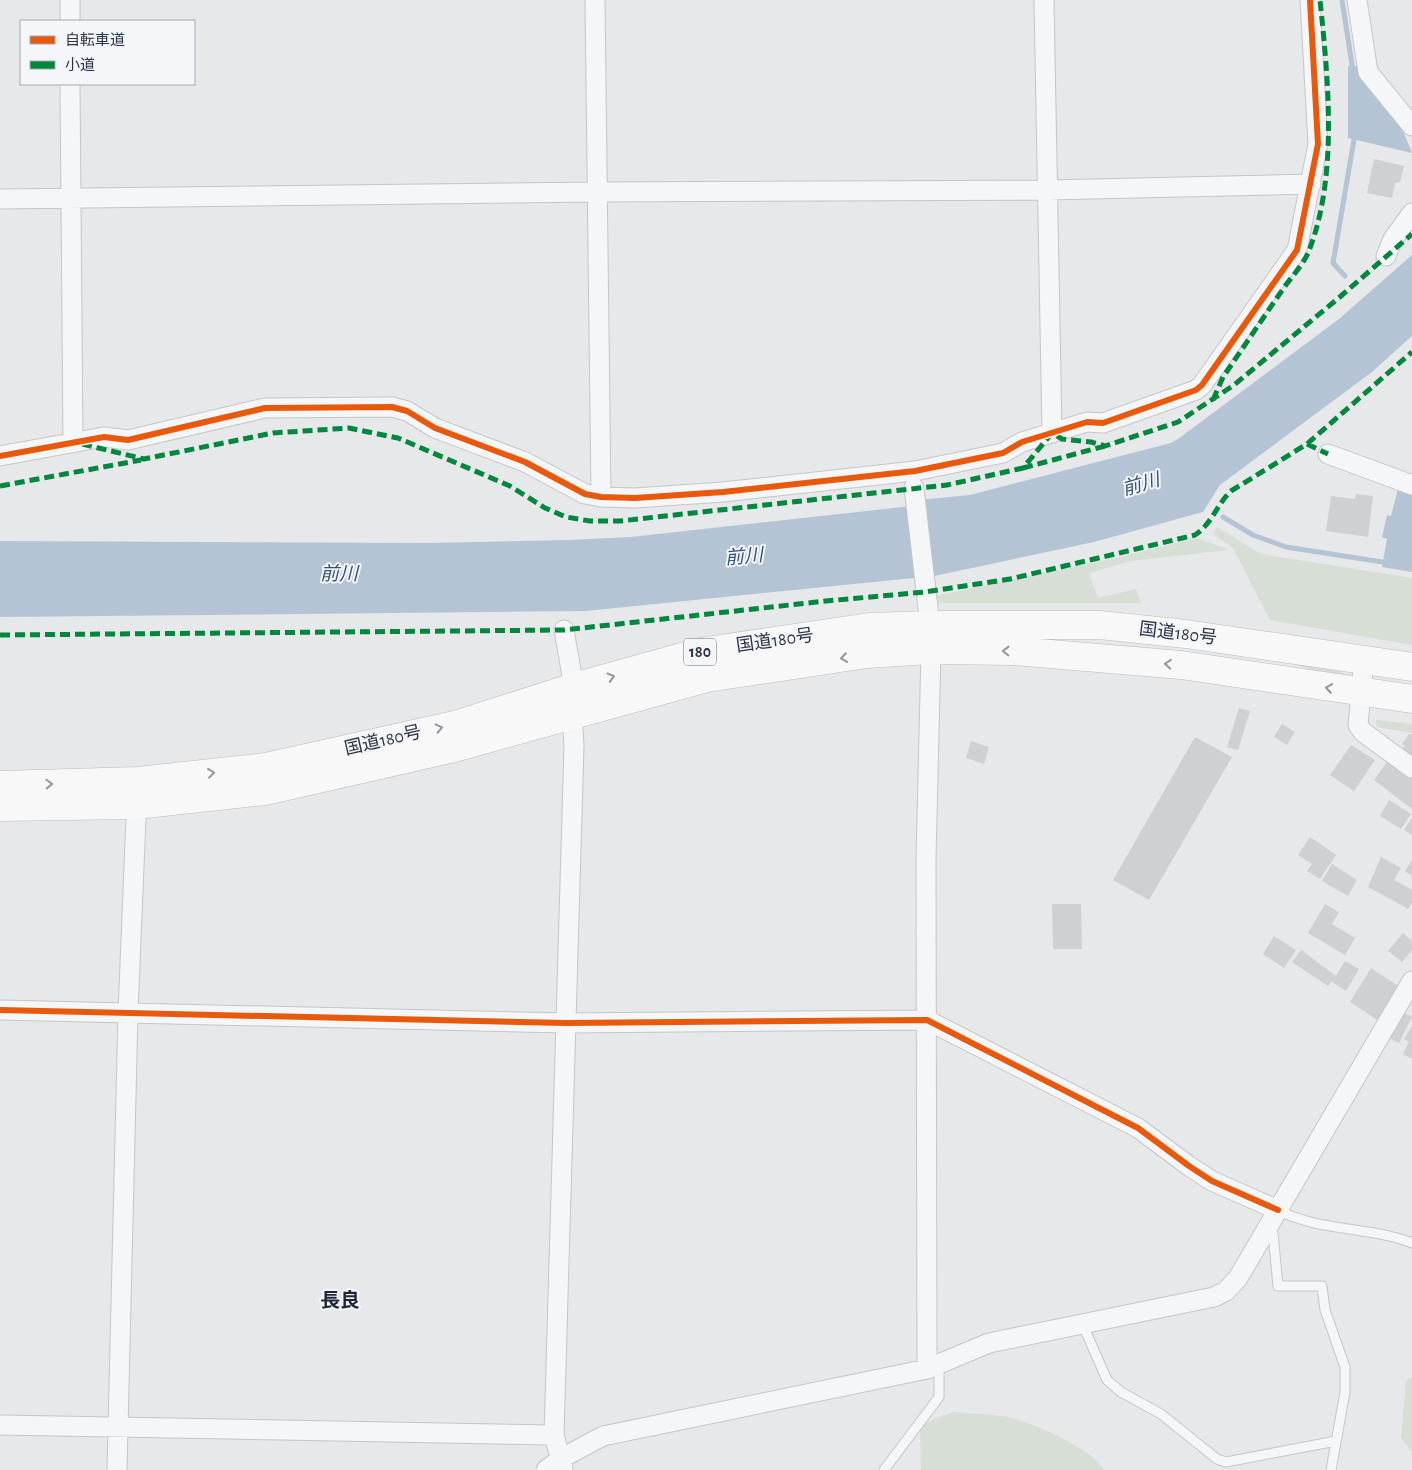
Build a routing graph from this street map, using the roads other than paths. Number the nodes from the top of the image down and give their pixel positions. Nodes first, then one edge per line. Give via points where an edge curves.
1 (70, 0) edge
2 (595, 0) edge
3 (1044, 0) edge
4 (1310, 0) edge
5 (1357, 0) edge
6 (70, 20) edge
7 (70, 85) edge
8 (1412, 126) edge
9 (1311, 184) junction
10 (1048, 190) junction
11 (598, 192) junction
12 (0, 199) edge
13 (71, 199) junction
14 (1412, 213) edge
15 (1386, 256) dead end
16 (1052, 433) junction
17 (73, 441) junction
18 (1328, 454) dead end
19 (0, 456) edge
20 (1412, 485) edge
21 (914, 491) dead end
22 (601, 498) junction
23 (564, 630) dead end
24 (930, 637) junction
25 (1364, 660) junction
26 (1412, 667) edge
27 (574, 687) junction
28 (1360, 693) junction
29 (1412, 700) edge
30 (572, 715) junction
31 (1412, 768) edge
32 (0, 785) edge
33 (137, 793) junction
34 (0, 807) edge
35 (1412, 981) edge
36 (0, 1010) edge
37 (128, 1013) junction
38 (927, 1020) junction
39 (566, 1023) junction
40 (1278, 1210) junction
41 (1268, 1228) junction
42 (1412, 1243) edge
43 (1082, 1323) junction
44 (933, 1367) junction
45 (0, 1425) edge
46 (118, 1427) junction
47 (554, 1435) junction
48 (1336, 1441) junction
49 (562, 1464) edge
50 (117, 1470) edge
51 (546, 1470) edge
52 (884, 1470) edge
53 (1331, 1470) edge

1 - 6 street
2 - 11 street
3 - 10 street
4 - 9 street via 1318,144
5 - 8 street via 1368,72
7 - 13 street
9 - 10 street
9 - 16 street via 1293,258 1202,385 1196,390 1103,423 1087,422
10 - 11 street
10 - 16 street
11 - 13 street
11 - 22 street
12 - 13 street
13 - 17 street
14 - 15 street via 1393,238
16 - 22 street via 1022,442 1003,453 915,471 723,492
17 - 19 street
17 - 22 street via 104,437 128,440 265,408 392,407 407,410 435,428 525,462 585,494
18 - 20 street
21 - 24 street
23 - 27 street
24 - 25 highway, 国道180号 / 180 via 1100,625
27 -> 24 highway, 国道180号 / 180 via 700,652 870,627
28 -> 24 highway, 国道180号 / 180 via 1181,665 1014,651
24 -> 30 highway, 国道180号 / 180 via 867,654 707,678
24 - 38 street
25 - 26 highway, 国道180号 / 180
25 - 28 street
27 - 30 street
33 -> 27 highway, 国道180号 / 180 via 455,725
28 - 29 highway, 国道180号 / 180
28 - 31 street via 1358,725
30 - 33 highway, 国道180号 / 180 via 454,748 265,791
30 - 39 street via 574,745
32 -> 33 highway, 国道180号 / 180
33 - 34 highway, 国道180号 / 180
33 - 37 street
35 - 40 street
36 - 37 street
37 - 39 street
37 - 46 street
38 - 39 street
38 - 40 street via 1138,1128 1212,1181
38 - 44 street
39 - 47 street
40 - 41 street
40 - 42 lane via 1310,1223 1395,1237
41 - 43 street via 1238,1278 1226,1291 1214,1297
41 - 48 lane via 1273,1233 1278,1286 1322,1286 1326,1310 1345,1368 1345,1392
43 - 44 street via 989,1343
43 - 48 lane via 1107,1380 1121,1392 1161,1414 1216,1459 1226,1462
44 - 49 street via 603,1436
44 - 52 lane via 939,1397
45 - 46 street
46 - 47 street
46 - 50 street
47 - 49 street
48 - 53 lane
49 - 51 street

